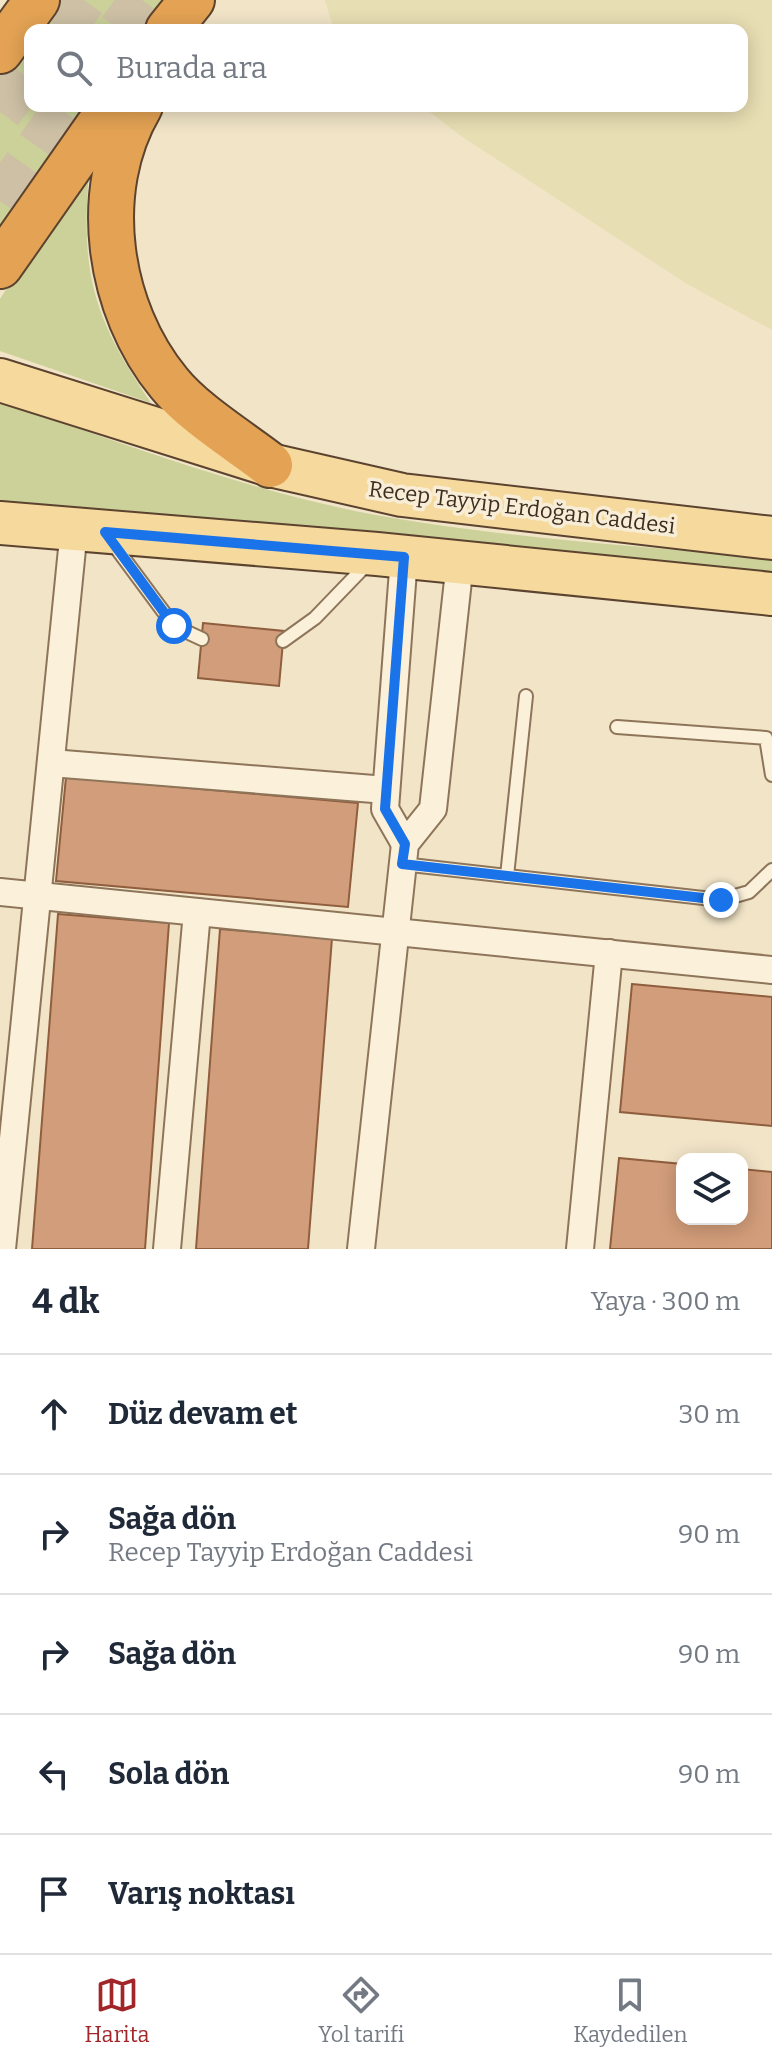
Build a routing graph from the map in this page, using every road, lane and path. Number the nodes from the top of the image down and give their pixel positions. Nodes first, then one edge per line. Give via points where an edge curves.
1 (37, 0) edge
2 (192, 0) edge
3 (202, 0) edge
4 (173, 24) edge
5 (188, 24) edge
6 (0, 51) edge
7 (108, 112) edge
8 (136, 112) edge
9 (0, 266) edge
10 (0, 380) edge
11 (270, 465) junction
12 (0, 523) edge
13 (90, 530) junction
14 (772, 538) edge
15 (390, 556) junction
16 (460, 562) junction
17 (772, 594) edge
18 (202, 639) dead end
19 (283, 641) dead end
20 (526, 696) dead end
21 (617, 727) dead end
22 (51, 763) junction
23 (772, 775) edge
24 (386, 790) junction
25 (404, 854) junction
26 (772, 870) edge
27 (507, 876) junction
28 (0, 892) edge
29 (37, 896) junction
30 (197, 912) junction
31 (395, 932) junction
32 (609, 953) junction
33 (772, 970) edge
34 (2, 1249) edge
35 (167, 1249) edge
36 (361, 1249) edge
37 (580, 1249) edge

1 - 6 highway
2 - 4 highway
3 - 5 highway
7 - 9 highway
8 - 11 highway via 114,183 113,248 122,303 143,349 171,386
10 - 11 main road, Recep Tayyip Erdoğan Caddesi
11 - 14 main road, Recep Tayyip Erdoğan Caddesi via 402,495
12 - 13 main road
13 - 15 main road
13 - 18 lane via 174,626
13 - 22 street
15 - 16 main road
15 - 19 lane
15 - 24 street
16 - 17 main road
16 - 25 street via 433,809
20 - 27 lane
21 - 23 lane via 766,738
22 - 24 street
22 - 29 street
24 - 25 street via 385,809
25 - 27 lane
25 - 31 street
26 - 27 lane via 749,892 721,900
28 - 29 street
29 - 30 street
29 - 34 street
30 - 31 street
30 - 35 street
31 - 32 street
31 - 36 street
32 - 33 street
32 - 37 street

